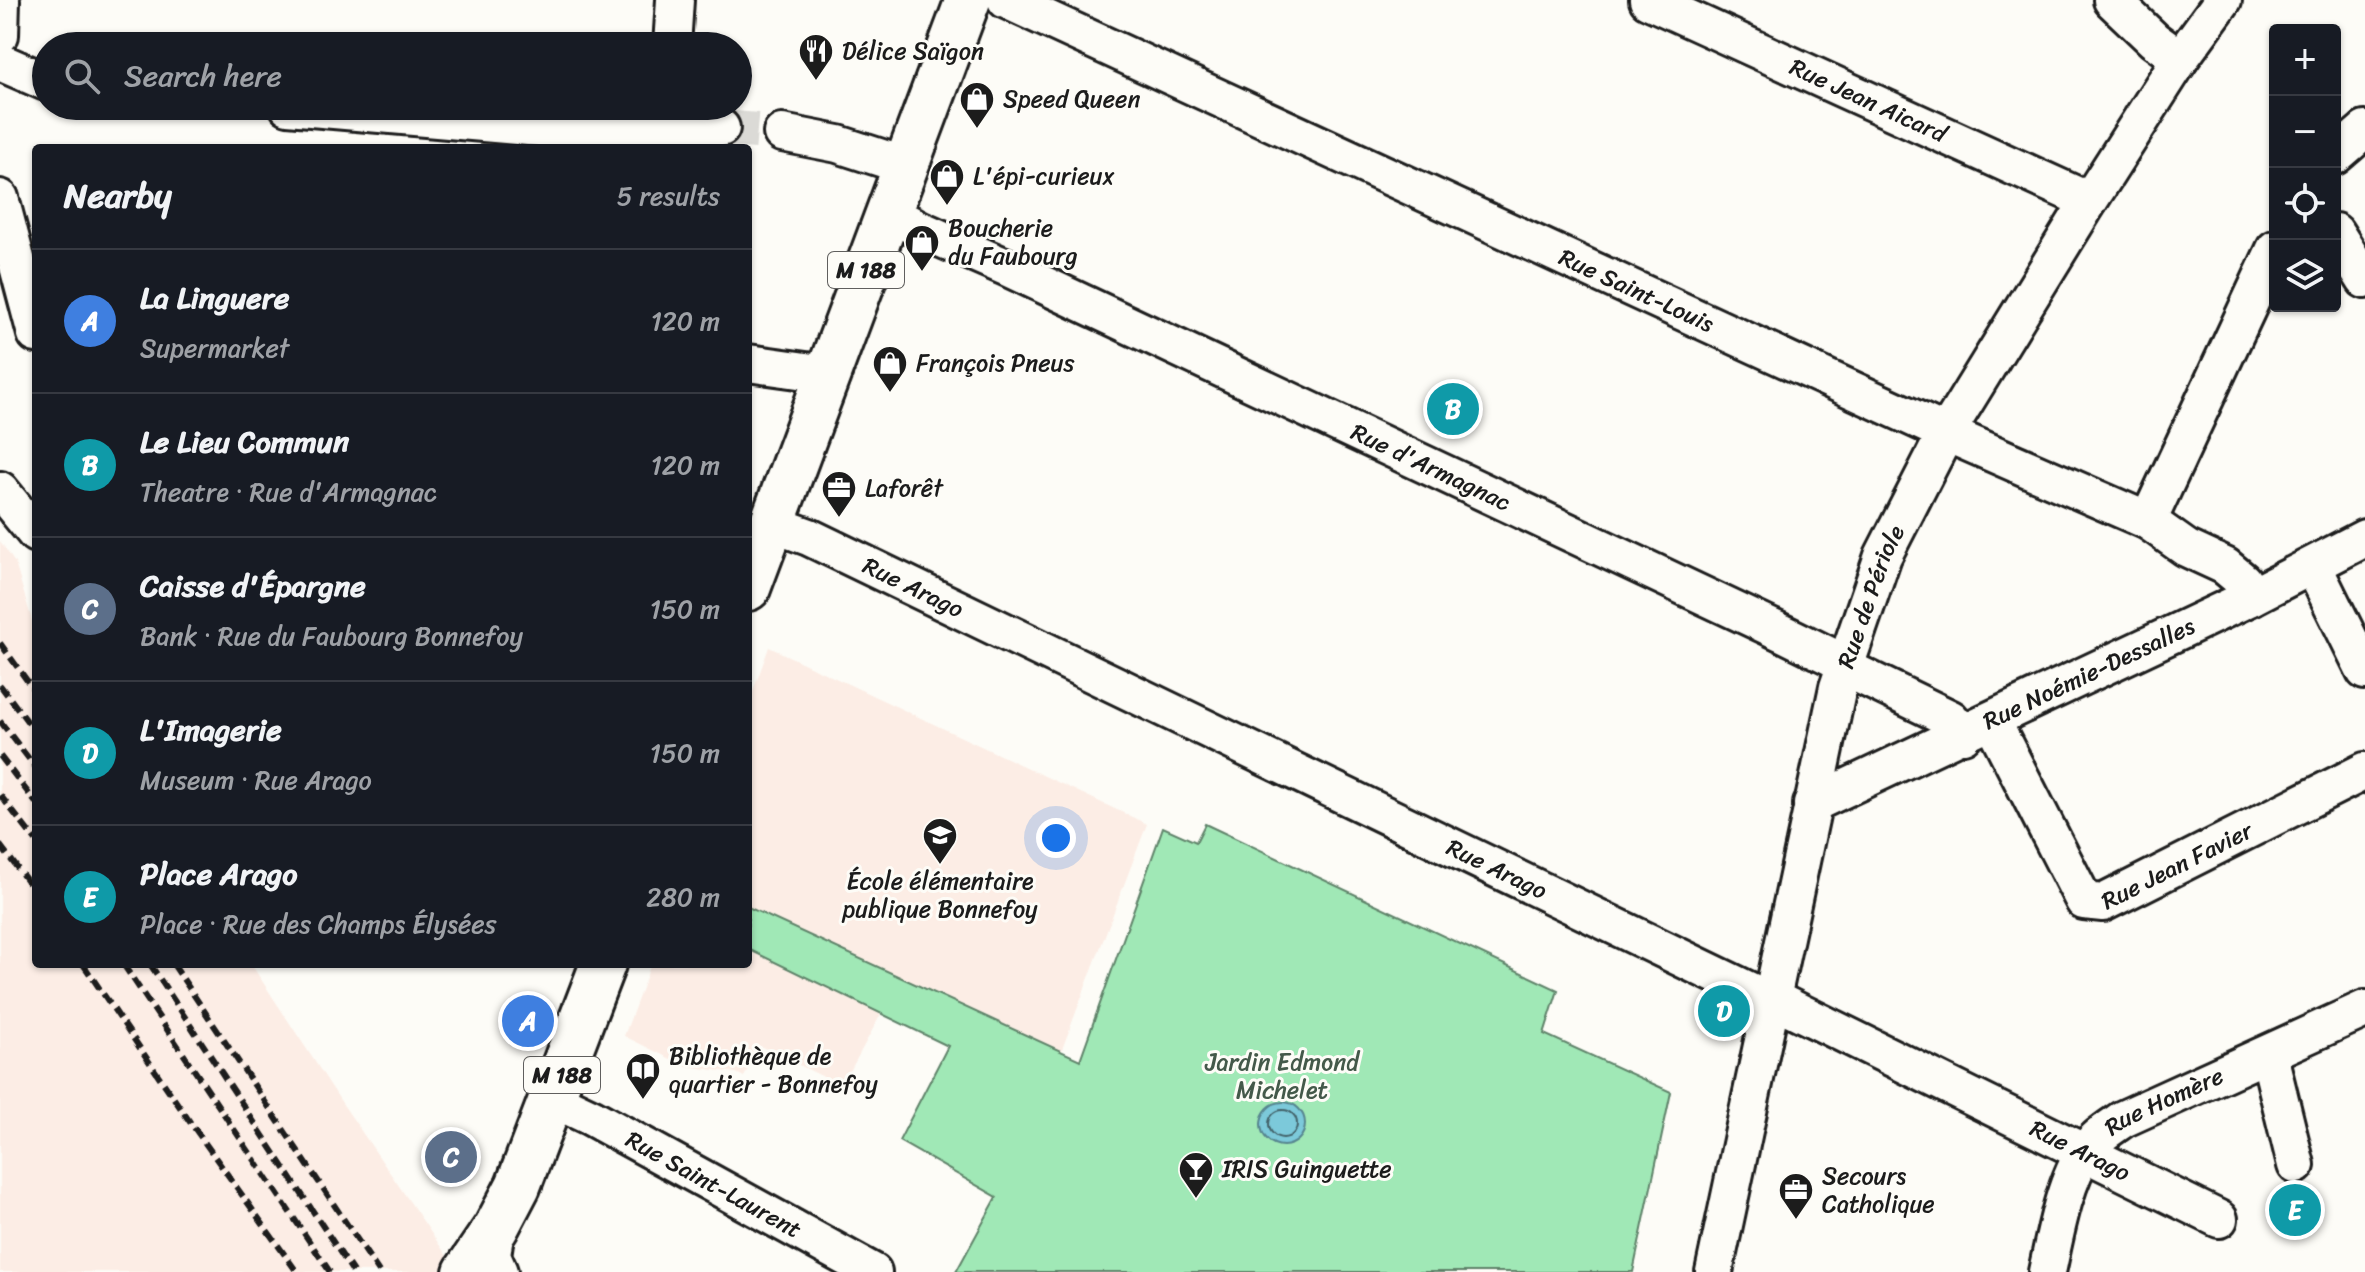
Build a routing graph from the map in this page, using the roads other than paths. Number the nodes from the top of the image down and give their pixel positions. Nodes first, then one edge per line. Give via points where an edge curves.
1 (1, 0) edge
2 (675, 0) edge
3 (968, 0) edge
4 (1006, 0) edge
5 (1648, 0) edge
6 (2112, 0) edge
7 (2223, 0) edge
8 (673, 32) edge
9 (0, 35) edge
10 (2180, 59) junction
11 (0, 62) edge
12 (32, 76) edge
13 (448, 120) edge
14 (661, 120) edge
15 (679, 120) edge
16 (721, 128) tunnel mouth
17 (2365, 130) edge
18 (782, 133) tunnel mouth
19 (2341, 151) edge
20 (906, 166) junction
21 (0, 198) edge
22 (2089, 201) junction
23 (888, 212) junction
24 (2340, 240) edge
25 (2269, 262) edge
26 (28, 269) edge
27 (2365, 280) edge
28 (32, 302) edge
29 (752, 364) edge
30 (827, 374) junction
31 (1946, 433) junction
32 (0, 490) edge
33 (2148, 521) junction
34 (773, 524) junction
35 (32, 529) edge
36 (2365, 538) edge
37 (2313, 566) junction
38 (752, 578) edge
39 (2251, 597) junction
40 (1846, 664) junction
41 (2365, 671) edge
42 (1977, 728) junction
43 (2365, 771) edge
44 (1812, 804) junction
45 (602, 968) edge
46 (1771, 998) junction
47 (2365, 1009) edge
48 (2269, 1055) junction
49 (553, 1099) junction
50 (2084, 1153) junction
51 (2296, 1165) dead end
52 (518, 1186) junction
53 (2219, 1219) dead end
54 (496, 1228) junction
55 (466, 1272) edge
56 (500, 1272) edge
57 (873, 1272) edge
58 (1714, 1272) edge
59 (2047, 1272) edge

1 - 9 street
2 - 8 street
3 - 20 main road, M 188
4 - 31 street, Rue Saint-Louis
5 - 22 street, Rue Jean Aicard
6 - 10 street
7 - 10 street, Rue de Périole
10 - 22 street, Rue de Périole
11 - 12 street
13 - 14 street via 607,134
15 - 16 street
17 - 19 street
18 - 20 street
20 - 23 main road, M 188
21 - 26 street
22 - 31 street, Rue de Périole
23 - 30 main road, M 188
23 - 40 street, Rue d'Armagnac
24 - 27 street
25 - 33 street
26 - 28 street
29 - 30 street
30 - 34 main road, M 188
31 - 33 street, Rue Saint-Louis
31 - 40 street, Rue de Périole via 1883,556
32 - 35 street
33 - 39 street, Rue Saint-Louis via 2186,548 2225,566 2243,581
34 - 38 main road, M 188
34 - 46 street, Rue Arago
36 - 37 street, Rue Noémie-Dessalles
37 - 39 street, Rue Noémie-Dessalles
37 - 41 street
39 - 42 street, Rue Noémie-Dessalles
40 - 42 street, Rue d'Armagnac
40 - 44 street, Rue de Périole
42 - 43 street, Rue Jean Favier via 2084,901 2103,903
42 - 44 street, Rue Noémie-Dessalles
44 - 46 street, Rue de Périole
45 - 49 main road, M 188
46 - 50 street, Rue Arago
46 - 58 street, Rue de Périole
47 - 48 street, Rue Homère
48 - 50 street, Rue Homère via 2123,1119
48 - 51 street
49 - 52 main road, M 188
49 - 57 street, Rue Saint-Laurent
50 - 53 street, Rue Arago
50 - 59 street, Rue Homère via 2073,1173
52 - 54 main road, M 188
52 - 56 main road, M 188
54 - 55 main road, M 188
54 - 56 street via 492,1256

